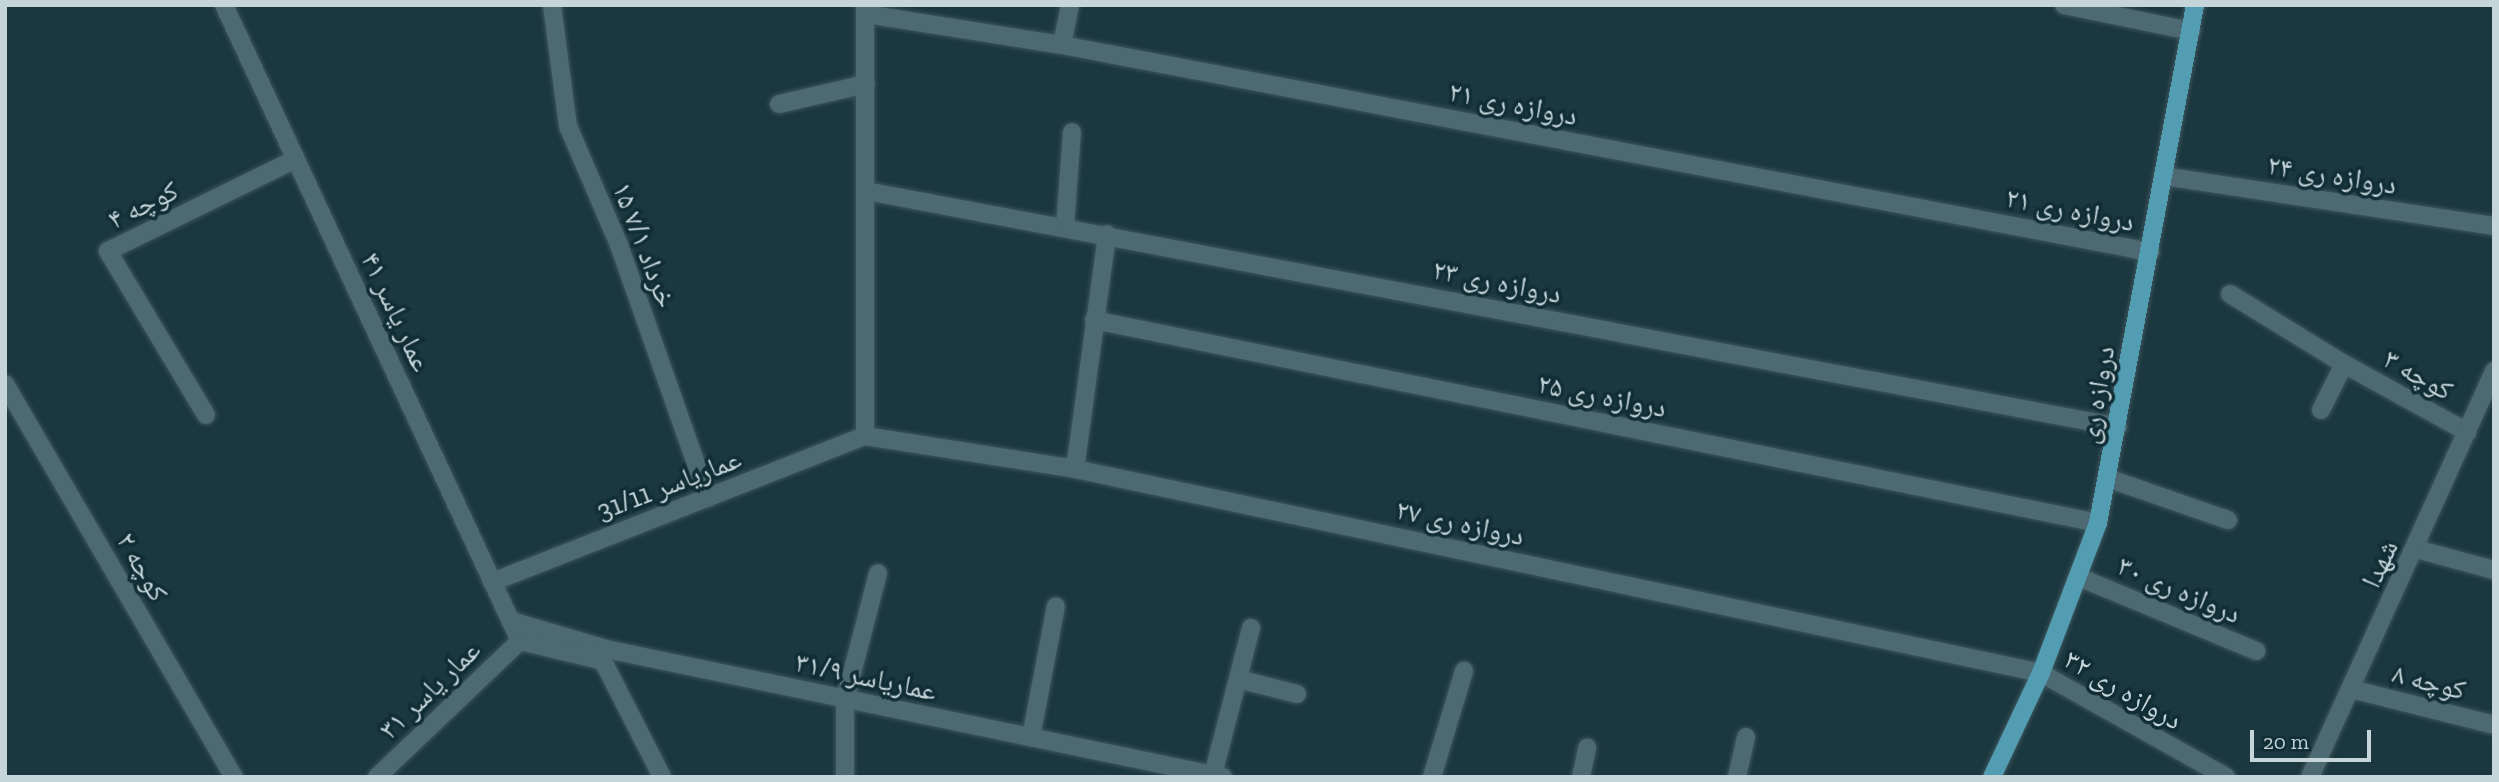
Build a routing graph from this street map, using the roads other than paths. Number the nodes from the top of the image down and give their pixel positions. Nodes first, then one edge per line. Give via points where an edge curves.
1 (224, 5) edge
2 (552, 5) edge
3 (1070, 5) edge
4 (2064, 5) edge
5 (2195, 5) edge
6 (866, 10) edge
7 (2190, 31) junction
8 (1062, 45) junction
9 (866, 84) junction
10 (779, 104) dead end
11 (1072, 132) dead end
12 (296, 159) junction
13 (2163, 176) junction
14 (866, 191) junction
15 (2494, 226) edge
16 (1065, 227) junction
17 (1107, 234) junction
18 (2150, 252) junction
19 (2230, 294) dead end
20 (1094, 320) junction
21 (2344, 364) junction
22 (2494, 371) edge
23 (5, 384) edge
24 (2321, 410) dead end
25 (206, 415) dead end
26 (2118, 427) junction
27 (2467, 432) junction
28 (865, 436) junction
29 (1075, 469) junction
30 (2110, 479) junction
31 (708, 498) junction
32 (2228, 520) dead end
33 (2098, 523) junction
34 (2416, 549) junction
35 (2494, 570) edge
36 (878, 573) dead end
37 (2081, 578) junction
38 (492, 582) junction
39 (1056, 606) dead end
40 (511, 621) junction
41 (1251, 628) dead end
42 (520, 640) junction
43 (2256, 651) dead end
44 (1464, 671) dead end
45 (2041, 673) junction
46 (1238, 679) junction
47 (2351, 689) junction
48 (1297, 694) dead end
49 (845, 699) junction
50 (2494, 725) edge
51 (1031, 737) junction
52 (1746, 737) dead end
53 (1587, 748) dead end
54 (1218, 776) edge
55 (234, 777) edge
56 (377, 777) edge
57 (662, 777) edge
58 (845, 777) edge
59 (1432, 777) edge
60 (1581, 777) edge
61 (1737, 777) edge
62 (1992, 777) edge
63 (2226, 777) edge
64 (2310, 777) edge

1 - 12 street, عمار یاسر ۴۱
2 - 31 street, ۱۵ خرداد ۷/۱ via 568,126 619,245
3 - 8 street
4 - 7 street
5 - 7 main road, دروازه ری
6 - 8 street, دروازه ری ۲۱
6 - 9 street
7 - 13 main road, دروازه ری
8 - 18 street, دروازه ری ۲۱
9 - 10 street
9 - 14 street
11 - 16 street
12 - 25 street, کوچه ۴ via 108,251
12 - 38 street, عمار یاسر ۴۱
13 - 15 street, دروازه ری ۲۴
13 - 18 main road, دروازه ری
14 - 16 street, دروازه ری ۲۳
14 - 28 street
16 - 17 street, دروازه ری ۲۳
17 - 20 street
17 - 26 street, دروازه ری ۲۳
18 - 26 main road, دروازه ری
19 - 21 street, کوچه ۳
20 - 29 street
20 - 33 street, دروازه ری ۲۵
21 - 24 street
21 - 27 street, کوچه ۳
22 - 27 street, شهدا
23 - 55 street, کوچه ۲
26 - 30 main road, دروازه ری
27 - 34 street, شهدا
28 - 29 street, دروازه ری ۲۷
28 - 31 street, عماریاسر 31/11
29 - 45 street, دروازه ری ۲۷
30 - 32 street
30 - 33 main road, دروازه ری
31 - 38 street, عماریاسر 31/11
33 - 37 main road, دروازه ری
34 - 35 street
34 - 47 street, شهدا
36 - 49 street
37 - 43 street, دروازه ری ۳۰
37 - 45 main road, دروازه ری
38 - 40 street, عمار یاسر ۴۱
39 - 51 street
40 - 42 street, عمار یاسر ۴۱
40 - 49 street, عماریاسر ۳۱/۹ via 606,649
41 - 46 street
42 - 56 street, عمار یاسر ۳۱
42 - 57 street via 603,661
44 - 59 street
45 - 62 main road, دروازه ری
45 - 63 street, دروازه ری ۳۲
46 - 48 street
46 - 54 street
47 - 50 street, کوچه ۸
47 - 64 street, شهدا
49 - 51 street, عماریاسر ۳۱/۹
49 - 58 street
51 - 54 street, عماریاسر ۳۱/۹
52 - 61 street
53 - 60 street

